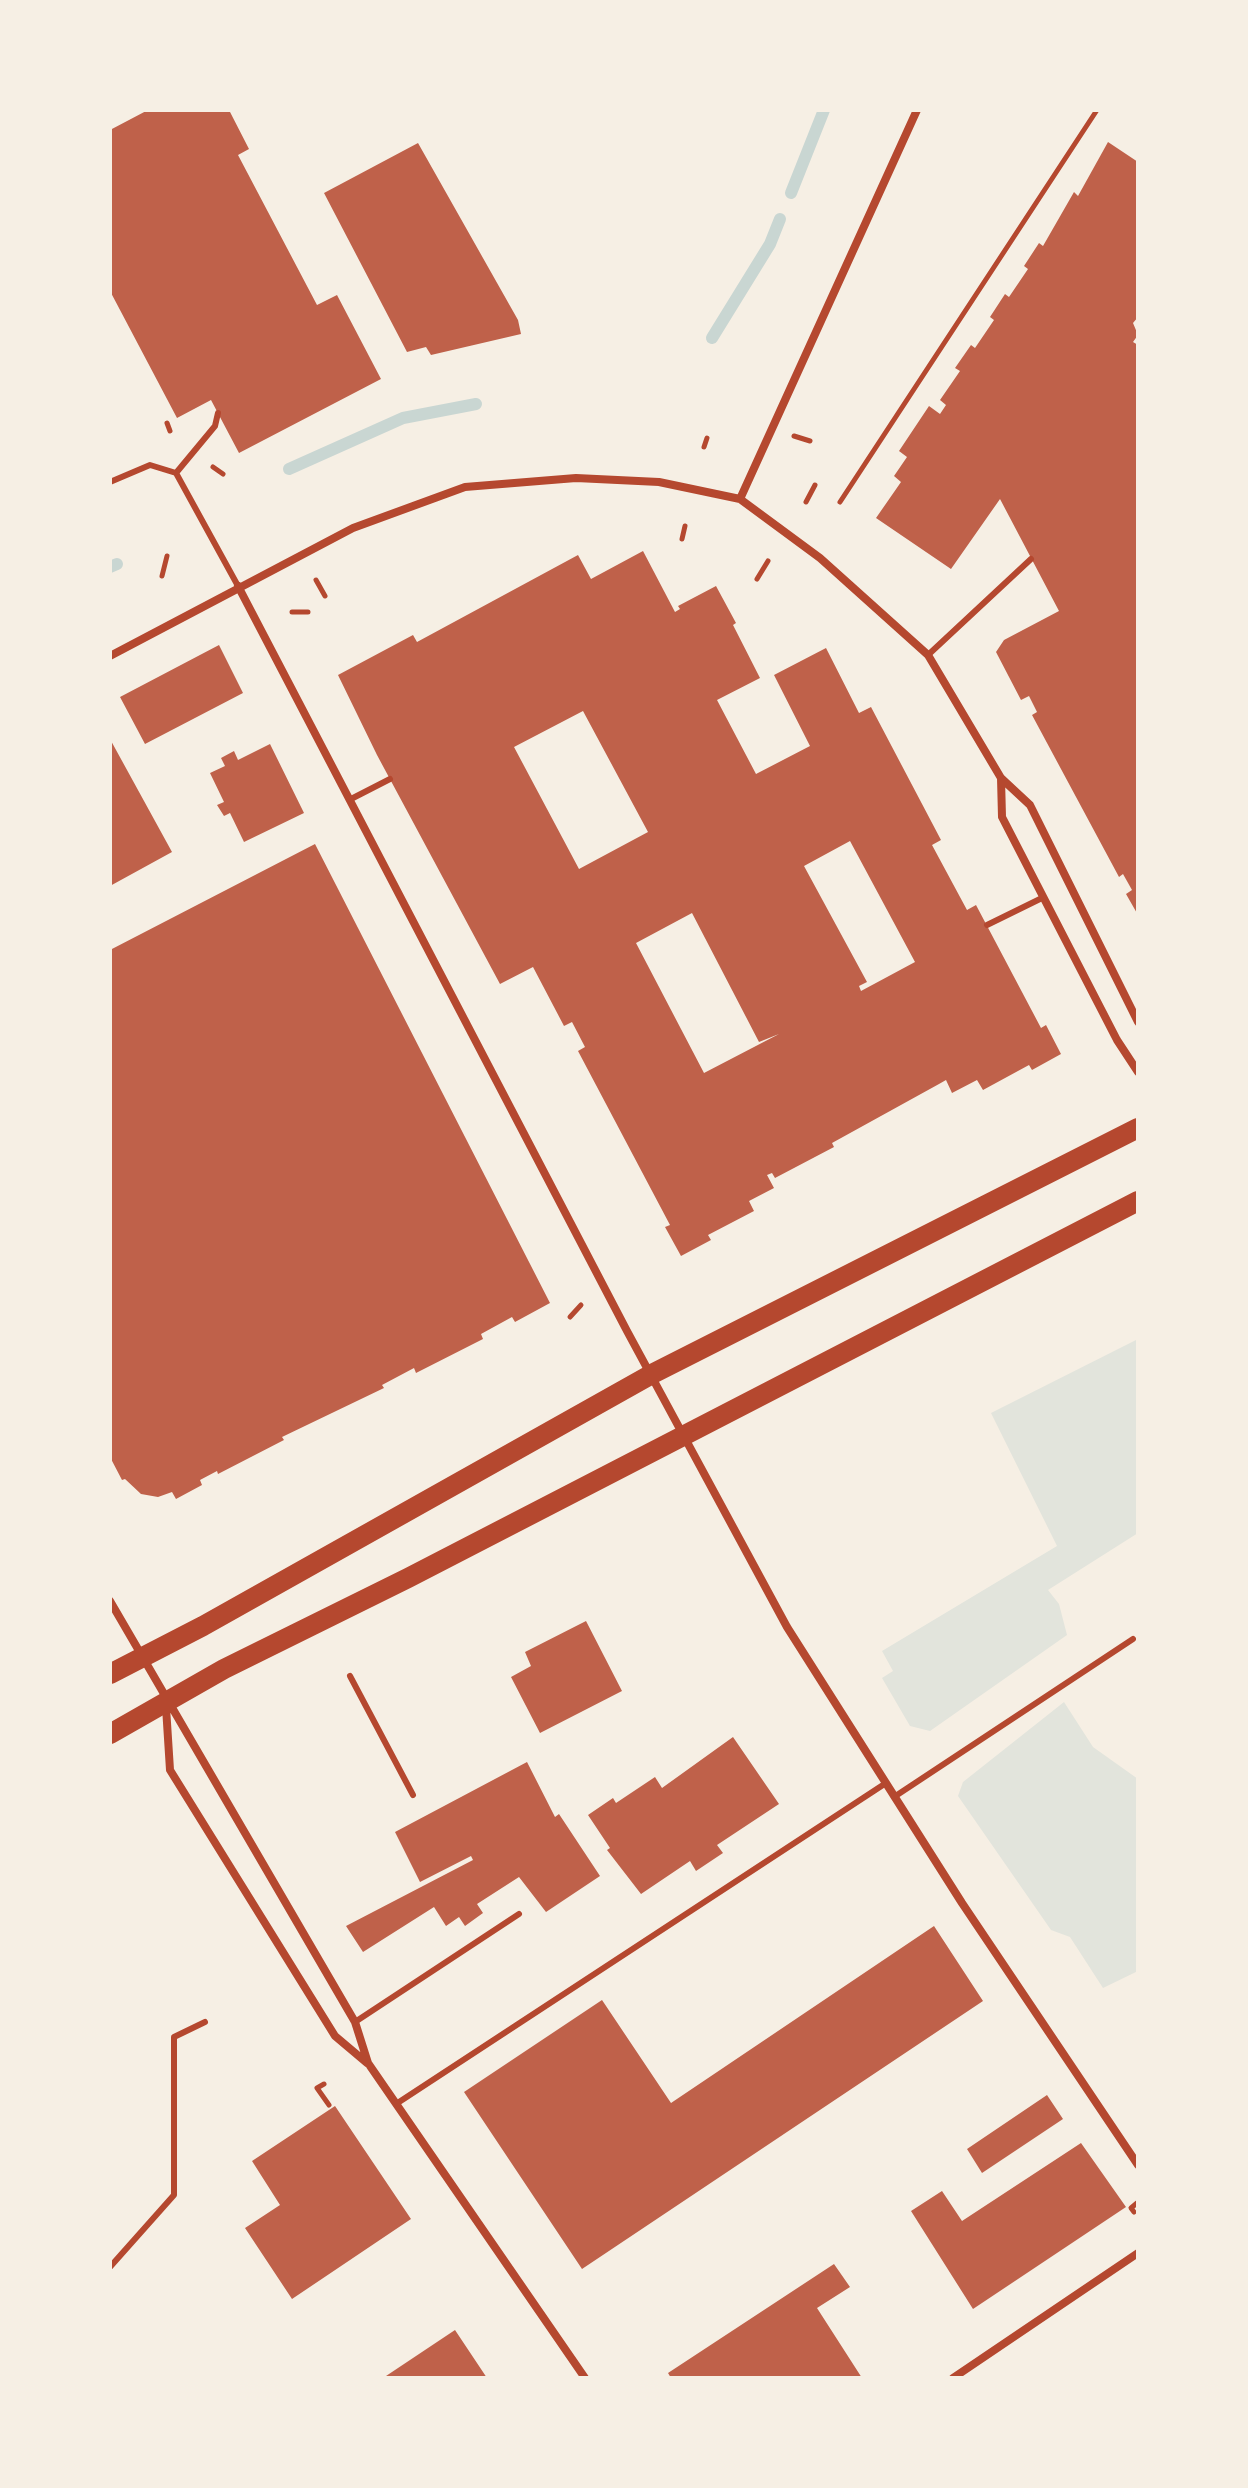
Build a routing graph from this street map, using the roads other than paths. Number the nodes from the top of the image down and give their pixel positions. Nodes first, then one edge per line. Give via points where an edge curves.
1 (917, 110) edge
2 (218, 413) dead end
3 (176, 473) junction
4 (110, 482) edge
5 (740, 499) junction
6 (1031, 559) dead end
7 (238, 586) junction
8 (928, 655) junction
9 (110, 656) edge
10 (1001, 778) junction
11 (390, 779) dead end
12 (351, 799) junction
13 (1042, 898) junction
14 (987, 925) dead end
15 (1138, 1022) edge
16 (1138, 1072) edge
17 (1138, 1128) edge
18 (1138, 1201) edge
19 (652, 1374) junction
20 (684, 1436) junction
21 (110, 1601) edge
22 (1133, 1639) dead end
23 (140, 1657) junction
24 (110, 1674) edge
25 (350, 1676) dead end
26 (166, 1703) junction
27 (110, 1734) edge
28 (886, 1783) junction
29 (413, 1795) dead end
30 (894, 1797) junction
31 (519, 1914) dead end
32 (205, 2022) dead end
33 (355, 2022) junction
34 (368, 2063) junction
35 (396, 2104) junction
36 (1138, 2165) edge
37 (1138, 2253) edge
38 (110, 2267) edge
39 (585, 2378) edge
40 (953, 2378) edge

1 - 5 street
2 - 3 lane via 215,426
3 - 4 lane via 150,465
3 - 7 lane
5 - 7 street via 659,482 576,478 465,487 353,528
5 - 8 street via 820,558
6 - 8 lane
7 - 9 street
7 - 12 street
8 - 10 street
10 - 13 street via 1002,817
10 - 15 street via 1030,805
11 - 12 lane
12 - 19 street
13 - 14 lane
13 - 16 street
17 - 19 main road
18 - 20 main road
19 - 20 street
19 - 23 main road
20 - 26 main road
20 - 28 street via 787,1627
21 - 23 street
22 - 30 lane
23 - 24 main road
23 - 26 street
25 - 29 lane
26 - 27 main road
26 - 33 street
26 - 34 street via 170,1770 335,2036
28 - 30 street
28 - 35 lane
30 - 36 street
31 - 33 lane
32 - 38 lane via 174,2037 174,2195
33 - 34 street
34 - 35 street
35 - 39 street
37 - 40 street

